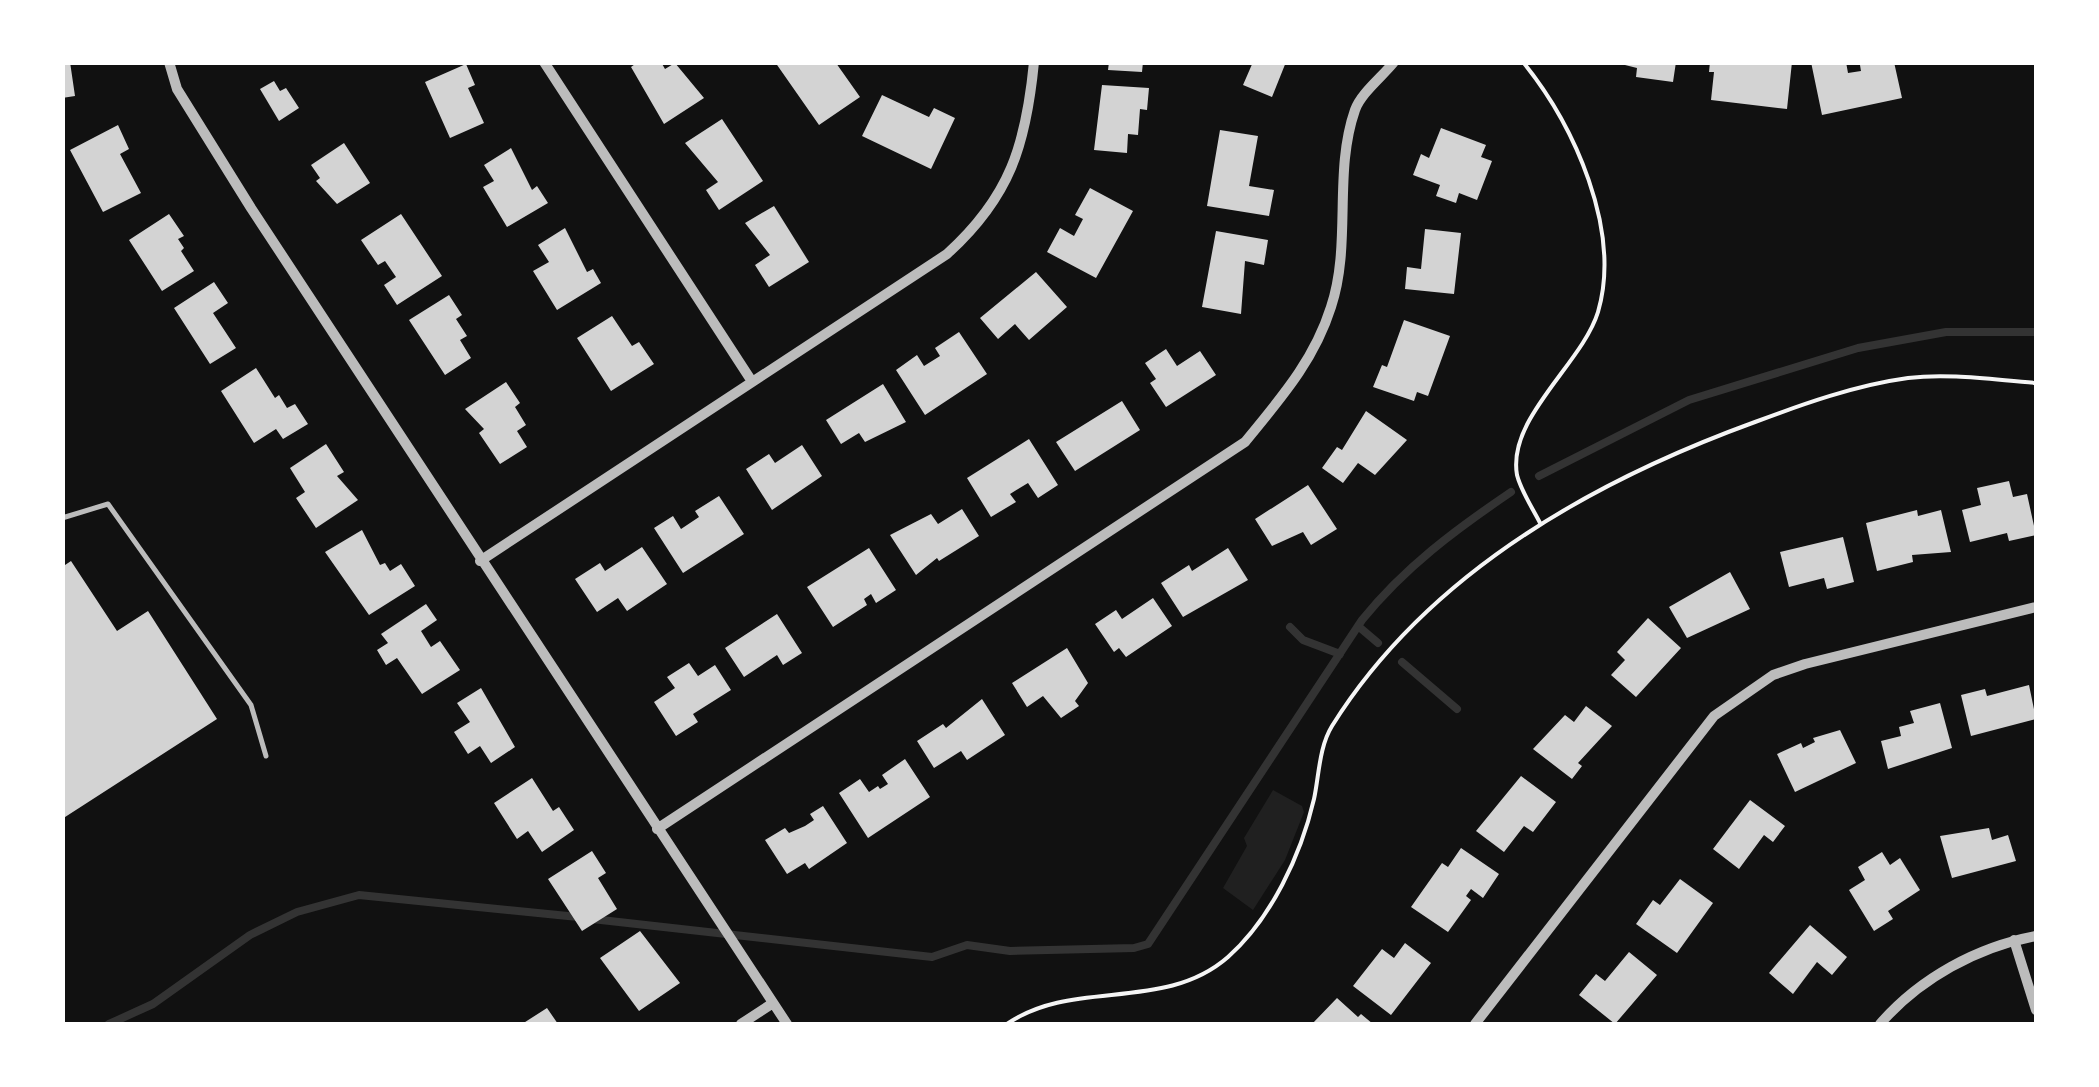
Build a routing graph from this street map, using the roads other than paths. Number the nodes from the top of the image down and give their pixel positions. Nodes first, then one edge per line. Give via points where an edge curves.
1 (169, 62) edge
2 (544, 62) edge
3 (1034, 62) edge
4 (1394, 62) edge
5 (751, 380) junction
6 (62, 518) edge
7 (480, 561) junction
8 (2036, 606) edge
9 (266, 756) dead end
10 (658, 829) junction
11 (2036, 936) edge
12 (2014, 940) junction
13 (772, 1004) junction
14 (2036, 1010) edge
15 (740, 1024) edge
16 (786, 1024) edge
17 (1475, 1024) edge
18 (1880, 1024) edge

1 - 7 street via 195,122
2 - 5 street
3 - 5 street via 1011,175 968,235 923,272
4 - 10 street via 1356,107 1332,305 1305,369 1246,442
5 - 7 street
6 - 9 lane via 108,504 250,705
7 - 10 street
8 - 17 street via 1805,664 1741,693 1684,749
10 - 13 street
11 - 12 street
12 - 14 street
12 - 18 street via 1923,984
13 - 15 street
13 - 16 street

